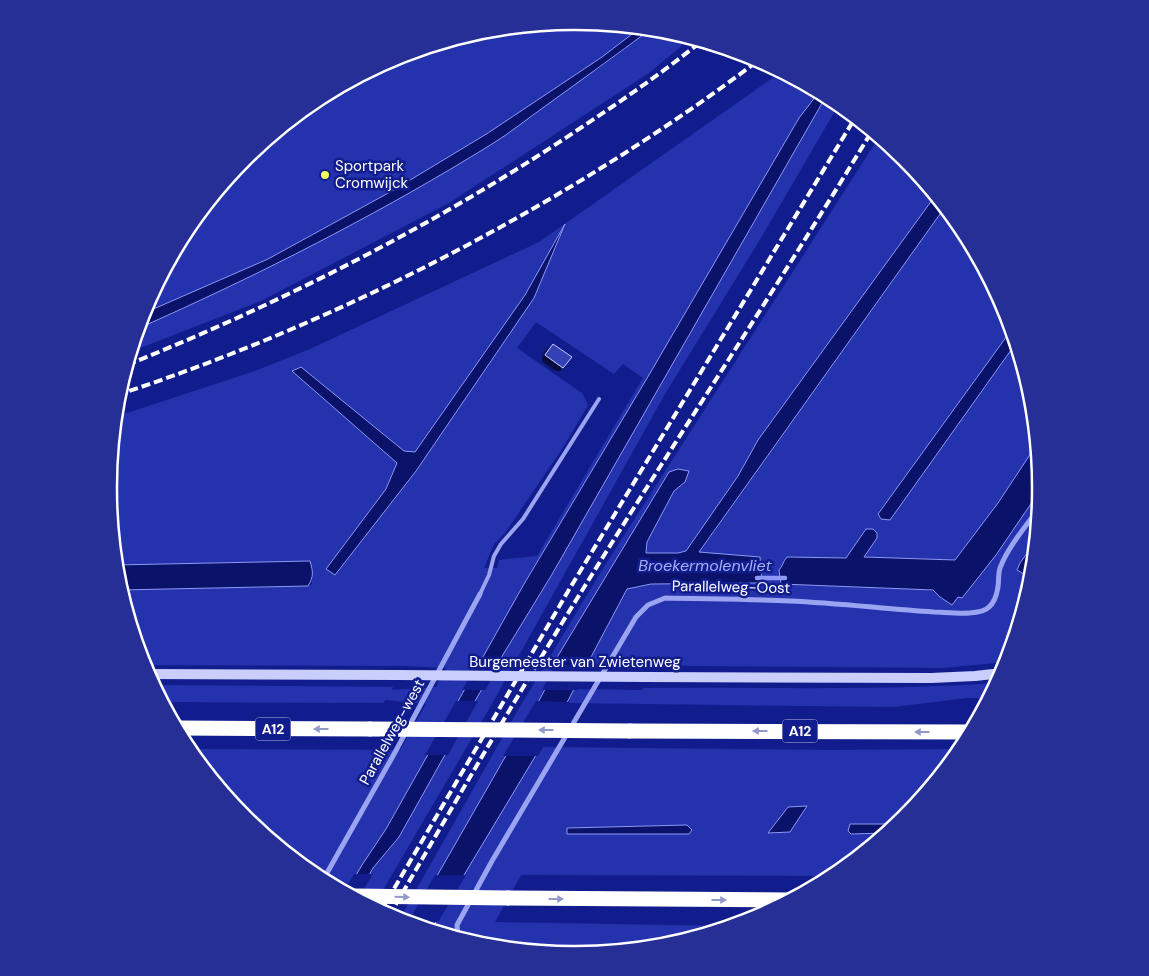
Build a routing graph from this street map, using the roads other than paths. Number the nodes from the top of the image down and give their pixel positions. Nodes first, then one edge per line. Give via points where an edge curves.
1 (599, 399) dead end
2 (1032, 518) edge
3 (480, 594) joint
4 (156, 674) edge
5 (993, 674) edge
6 (185, 728) edge
7 (961, 732) edge
8 (327, 873) edge
9 (367, 896) edge
10 (775, 900) edge
11 (457, 930) edge

1 - 3 lane via 523,520 501,544
2 - 11 street, Parallelweg-Oost via 1000,567 996,596 989,607 977,613 790,601 674,598 664,598 648,605 636,617 492,861 456,925
3 - 8 street, Parallelweg-west
4 - 5 main road, Burgemeester van Zwietenweg, bridge via 931,678
7 -> 6 highway, A12, bridge
9 -> 10 highway, bridge

